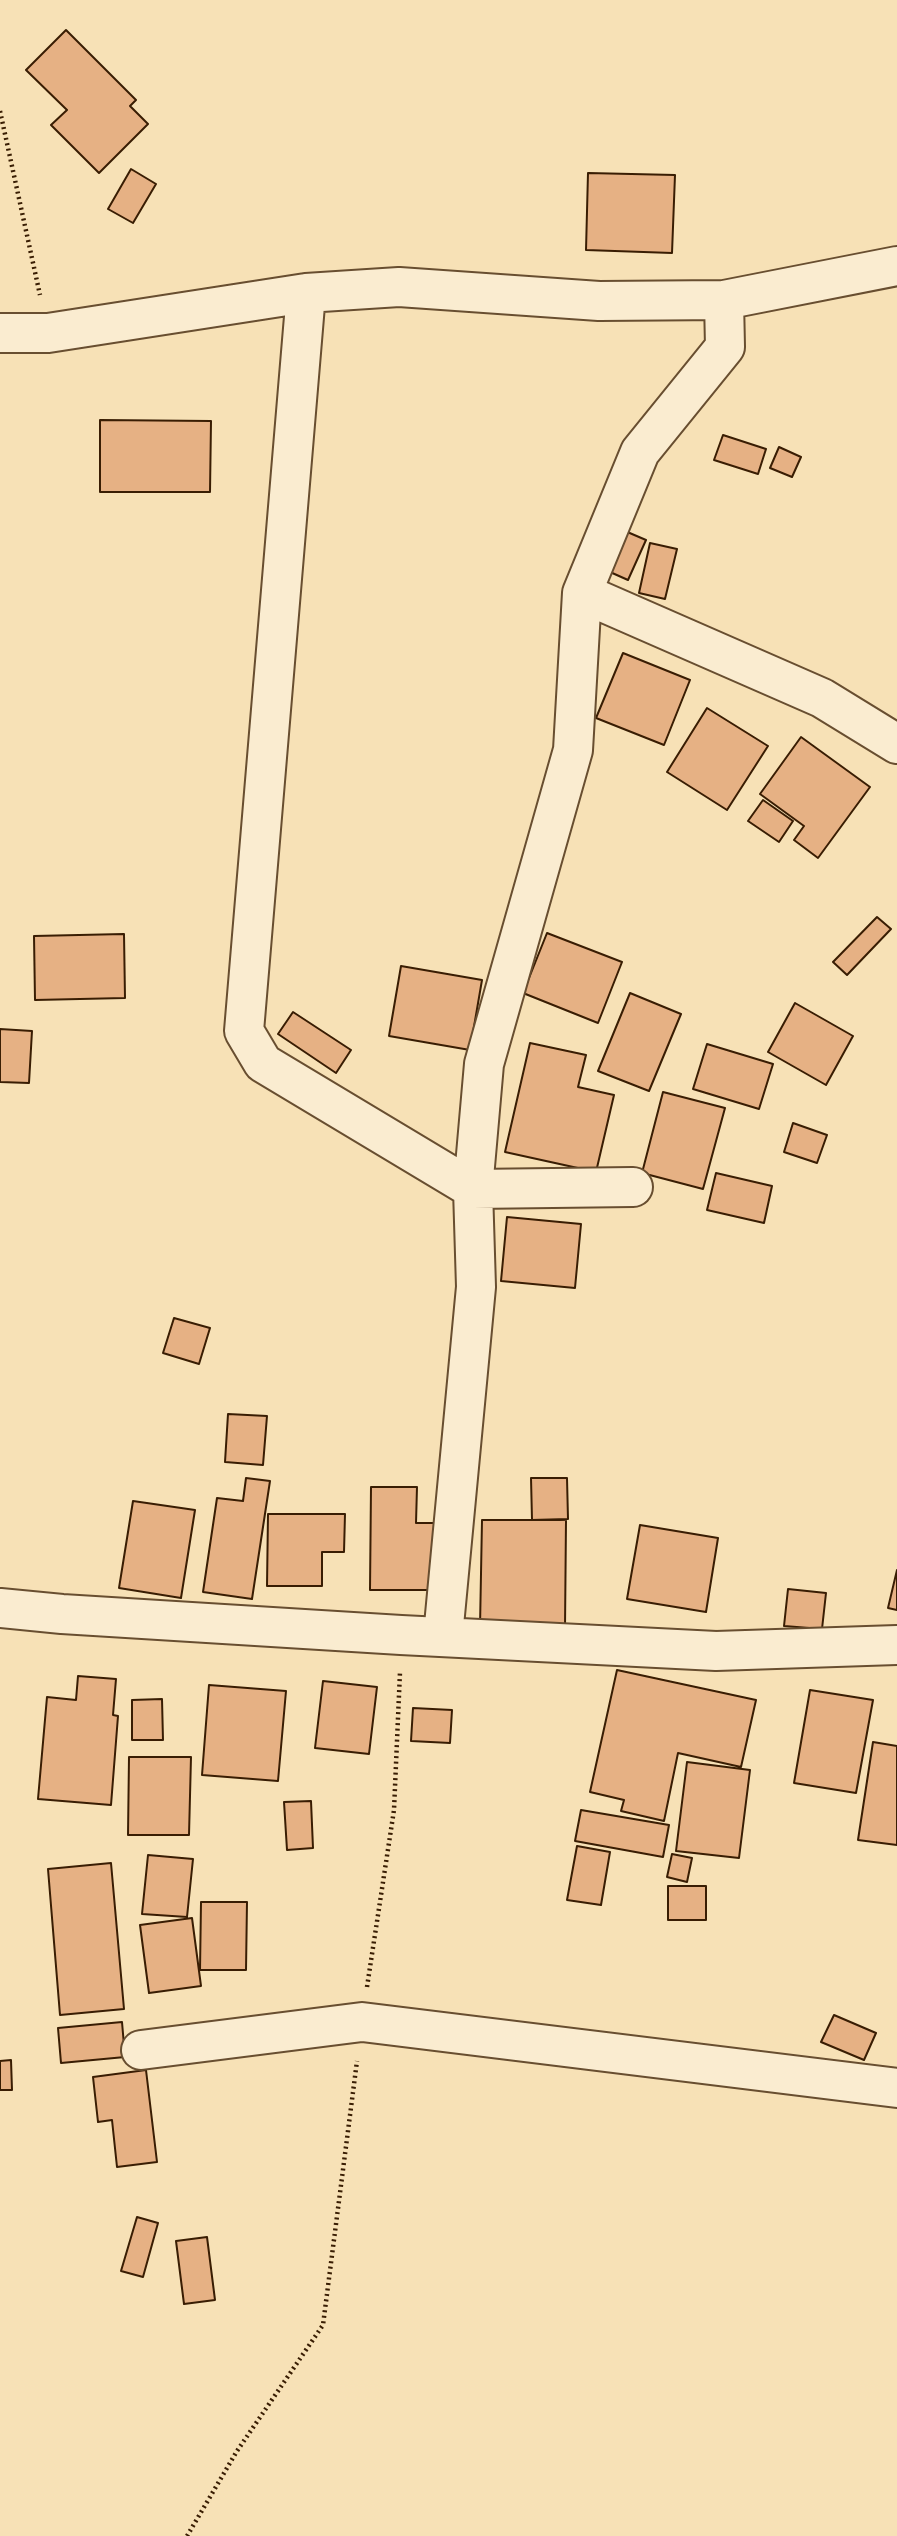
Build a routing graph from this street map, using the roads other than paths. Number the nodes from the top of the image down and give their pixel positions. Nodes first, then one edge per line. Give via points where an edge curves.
1 (897, 266) edge
2 (306, 293) junction
3 (724, 300) junction
4 (0, 333) edge
5 (582, 593) junction
6 (897, 744) edge
7 (633, 1188) dead end
8 (473, 1189) junction
9 (0, 1608) edge
10 (443, 1636) junction
11 (897, 1644) edge
12 (141, 2050) dead end
13 (897, 2088) edge

1 - 3 street
2 - 3 street via 399,287 599,301
2 - 4 street via 48,333
2 - 8 street via 244,1031 263,1063
3 - 5 street via 725,347 640,452
5 - 6 street via 822,698
5 - 8 street via 573,750 484,1065
7 - 8 street
8 - 10 street via 476,1287
9 - 10 street
10 - 11 street via 716,1651
12 - 13 street via 362,2022

